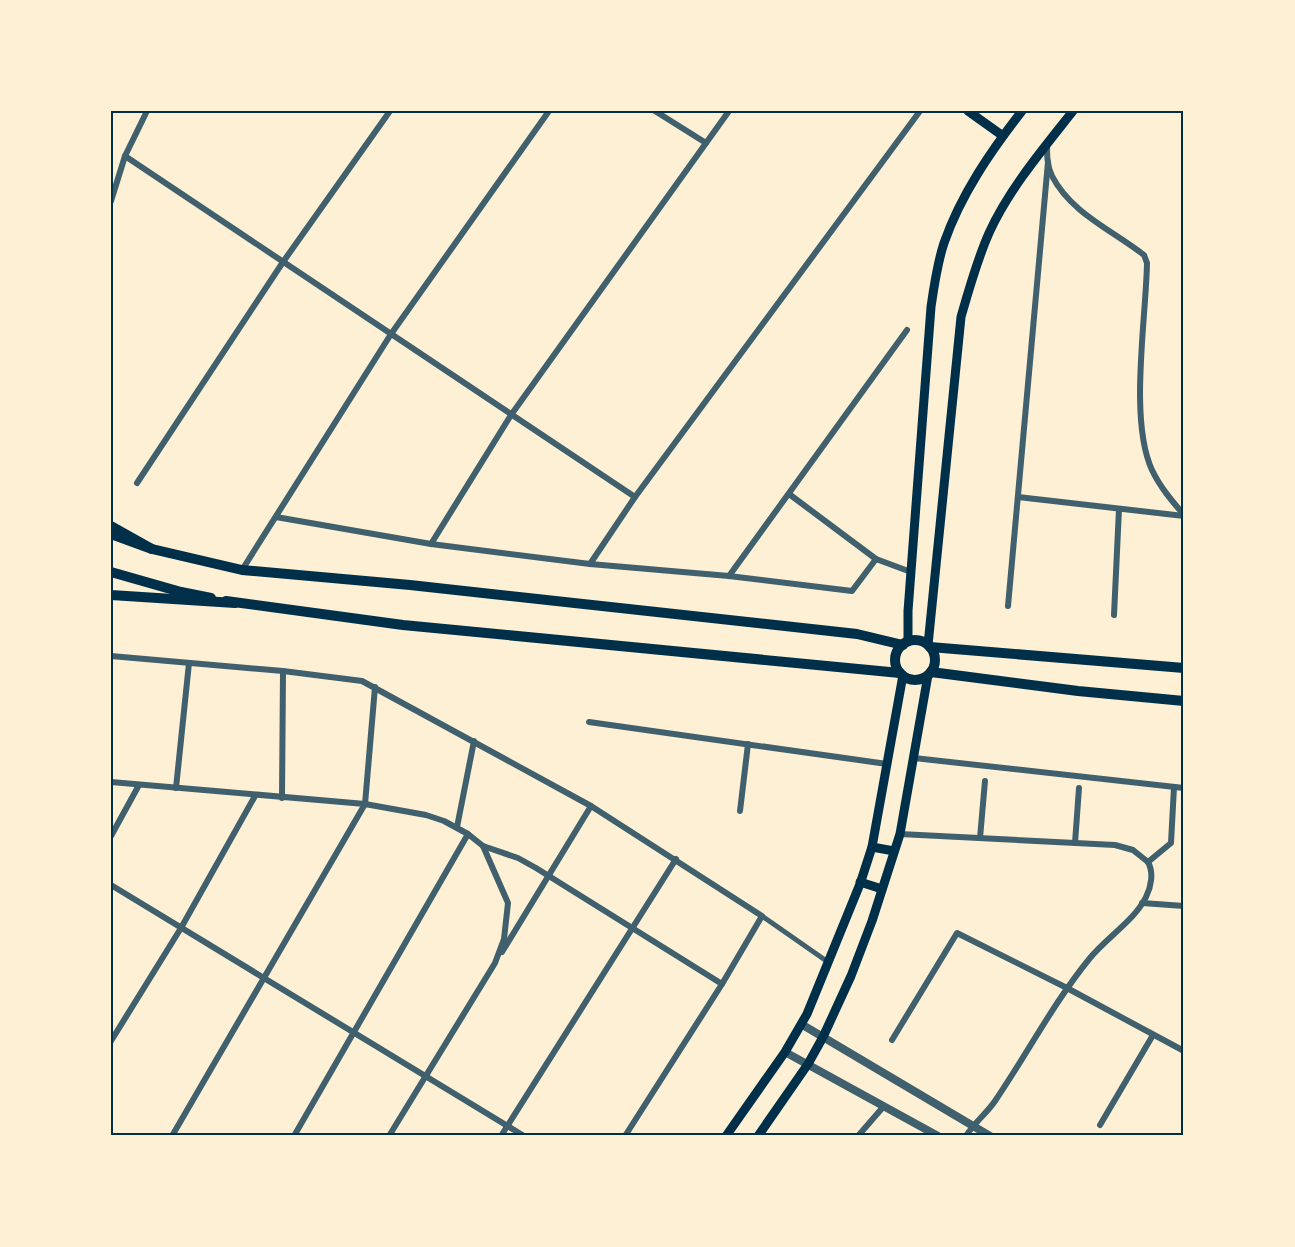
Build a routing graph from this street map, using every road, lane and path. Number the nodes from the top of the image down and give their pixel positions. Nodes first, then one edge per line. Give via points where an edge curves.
1 (147, 111) edge
2 (390, 111) edge
3 (549, 111) edge
4 (655, 111) edge
5 (729, 111) edge
6 (920, 111) edge
7 (968, 111) edge
8 (1022, 111) edge
9 (1073, 111) edge
10 (1003, 136) junction
11 (1047, 143) junction
12 (706, 144) junction
13 (125, 156) junction
14 (1048, 162) junction
15 (111, 201) edge
16 (282, 262) junction
17 (907, 330) dead end
18 (391, 334) junction
19 (511, 415) junction
20 (138, 483) dead end
21 (789, 494) junction
22 (635, 497) junction
23 (1018, 497) junction
24 (1119, 508) junction
25 (1184, 516) edge
26 (276, 517) junction
27 (111, 526) edge
28 (111, 534) edge
29 (430, 544) junction
30 (152, 549) junction
31 (876, 559) junction
32 (590, 564) junction
33 (242, 570) junction
34 (111, 572) edge
35 (911, 572) junction
36 (729, 576) junction
37 (111, 595) edge
38 (235, 603) junction
39 (1008, 606) dead end
40 (1114, 615) dead end
41 (905, 643) junction
42 (929, 646) junction
43 (111, 656) edge
44 (189, 663) junction
45 (1184, 668) edge
46 (283, 671) junction
47 (929, 673) junction
48 (901, 674) junction
49 (375, 687) junction
50 (1184, 701) edge
51 (589, 722) dead end
52 (474, 741) junction
53 (748, 744) junction
54 (914, 758) junction
55 (887, 764) junction
56 (985, 781) dead end
57 (111, 782) edge
58 (139, 785) junction
59 (1174, 787) junction
60 (176, 788) junction
61 (1079, 788) dead end
62 (1184, 788) edge
63 (255, 796) junction
64 (282, 798) junction
65 (365, 804) junction
66 (591, 806) junction
67 (740, 811) dead end
68 (457, 827) junction
69 (468, 834) junction
70 (900, 834) junction
71 (111, 836) edge
72 (981, 838) junction
73 (1075, 843) junction
74 (483, 846) junction
75 (872, 847) junction
76 (894, 851) junction
77 (676, 859) junction
78 (1148, 862) junction
79 (548, 877) junction
80 (860, 882) junction
81 (111, 885) edge
82 (882, 888) junction
83 (1142, 903) junction
84 (1184, 906) edge
85 (762, 916) junction
86 (181, 928) junction
87 (633, 929) junction
88 (828, 962) junction
89 (495, 963) junction
90 (264, 978) junction
91 (722, 984) junction
92 (1067, 988) junction
93 (801, 1024) junction
94 (353, 1032) junction
95 (1153, 1035) junction
96 (823, 1037) junction
97 (892, 1040) dead end
98 (111, 1041) edge
99 (1184, 1051) edge
100 (785, 1052) junction
101 (808, 1064) junction
102 (426, 1076) junction
103 (884, 1106) junction
104 (1100, 1125) dead end
105 (507, 1126) junction
106 (972, 1126) junction
107 (172, 1136) edge
108 (294, 1136) edge
109 (389, 1136) edge
110 (501, 1136) edge
111 (524, 1136) edge
112 (625, 1136) edge
113 (726, 1136) edge
114 (758, 1136) edge
115 (858, 1136) edge
116 (938, 1136) edge
117 (966, 1136) edge
118 (990, 1136) edge

1 - 13 street
2 - 16 street
3 - 18 street
4 - 12 street
5 - 12 street
6 - 22 street
7 - 10 main road
8 - 10 main road
9 - 11 main road
10 - 35 main road via 954,218 937,269
11 - 14 street
11 - 42 main road via 989,233 961,317
12 - 19 street
13 - 15 street
13 - 16 street
14 - 23 street
14 - 25 street via 1051,175 1072,204 1144,255 1147,263 1142,426 1151,468
16 - 18 street
16 - 20 street
17 - 21 street
18 - 19 street
18 - 26 street
19 - 22 street
19 - 29 street
21 - 31 street
21 - 36 street
22 - 32 street
23 - 24 street
23 - 39 street
24 - 25 street
24 - 40 street
26 - 29 street
26 - 33 street
27 - 30 main road
28 - 30 main road
29 - 32 street
30 - 33 main road
31 - 35 street
31 - 36 street via 852,591
32 - 36 street
33 - 41 main road via 410,585
34 - 38 main road
35 - 41 main road
37 - 38 main road
38 - 48 main road via 403,625
41 - 42 main road via 918,640
41 - 48 main road via 895,658
42 - 45 main road
42 - 47 main road via 935,664
43 - 44 street
44 - 46 street
44 - 60 street
46 - 49 street via 362,681
46 - 64 street
47 - 48 main road via 915,680
47 - 50 main road
47 - 54 main road
48 - 55 main road
49 - 52 street
49 - 65 street
51 - 53 street
52 - 66 street
52 - 68 street
53 - 55 street
53 - 67 street
54 - 59 street
54 - 70 main road
55 - 75 main road
56 - 72 street
57 - 58 street
58 - 60 street
58 - 71 street
59 - 62 street
59 - 78 street via 1171,843
60 - 63 street
61 - 73 street
63 - 64 street
63 - 86 street
64 - 65 street
65 - 68 street via 426,815
65 - 90 street
66 - 77 street
66 - 79 street
68 - 69 street
69 - 74 street
69 - 94 street
70 - 72 street
70 - 76 main road
72 - 73 street
73 - 78 street via 1115,845 1133,850
74 - 79 street via 518,858
74 - 89 street via 508,903 504,939
75 - 76 main road
75 - 80 main road
76 - 82 main road
77 - 85 street
77 - 87 street
78 - 83 street via 1151,883
79 - 87 street
79 - 89 street
80 - 82 main road
80 - 88 main road
81 - 86 street
82 - 96 main road via 851,976
83 - 84 street
83 - 92 street
85 - 88 street
85 - 91 street
86 - 90 street
86 - 98 street
87 - 91 street
87 - 105 street
88 - 93 main road
89 - 102 street
90 - 94 street
90 - 107 street
91 - 112 street
92 - 95 street
92 - 97 street via 957,933
92 - 106 street via 994,1103
93 - 96 street
93 - 100 main road
94 - 102 street
94 - 108 street
95 - 99 street
95 - 104 street
96 - 101 main road
96 - 106 street
100 - 101 street
100 - 113 main road
101 - 103 street
101 - 114 main road
102 - 105 street
102 - 109 street
103 - 115 street
103 - 116 street
105 - 110 street
105 - 111 street
106 - 117 street
106 - 118 street

